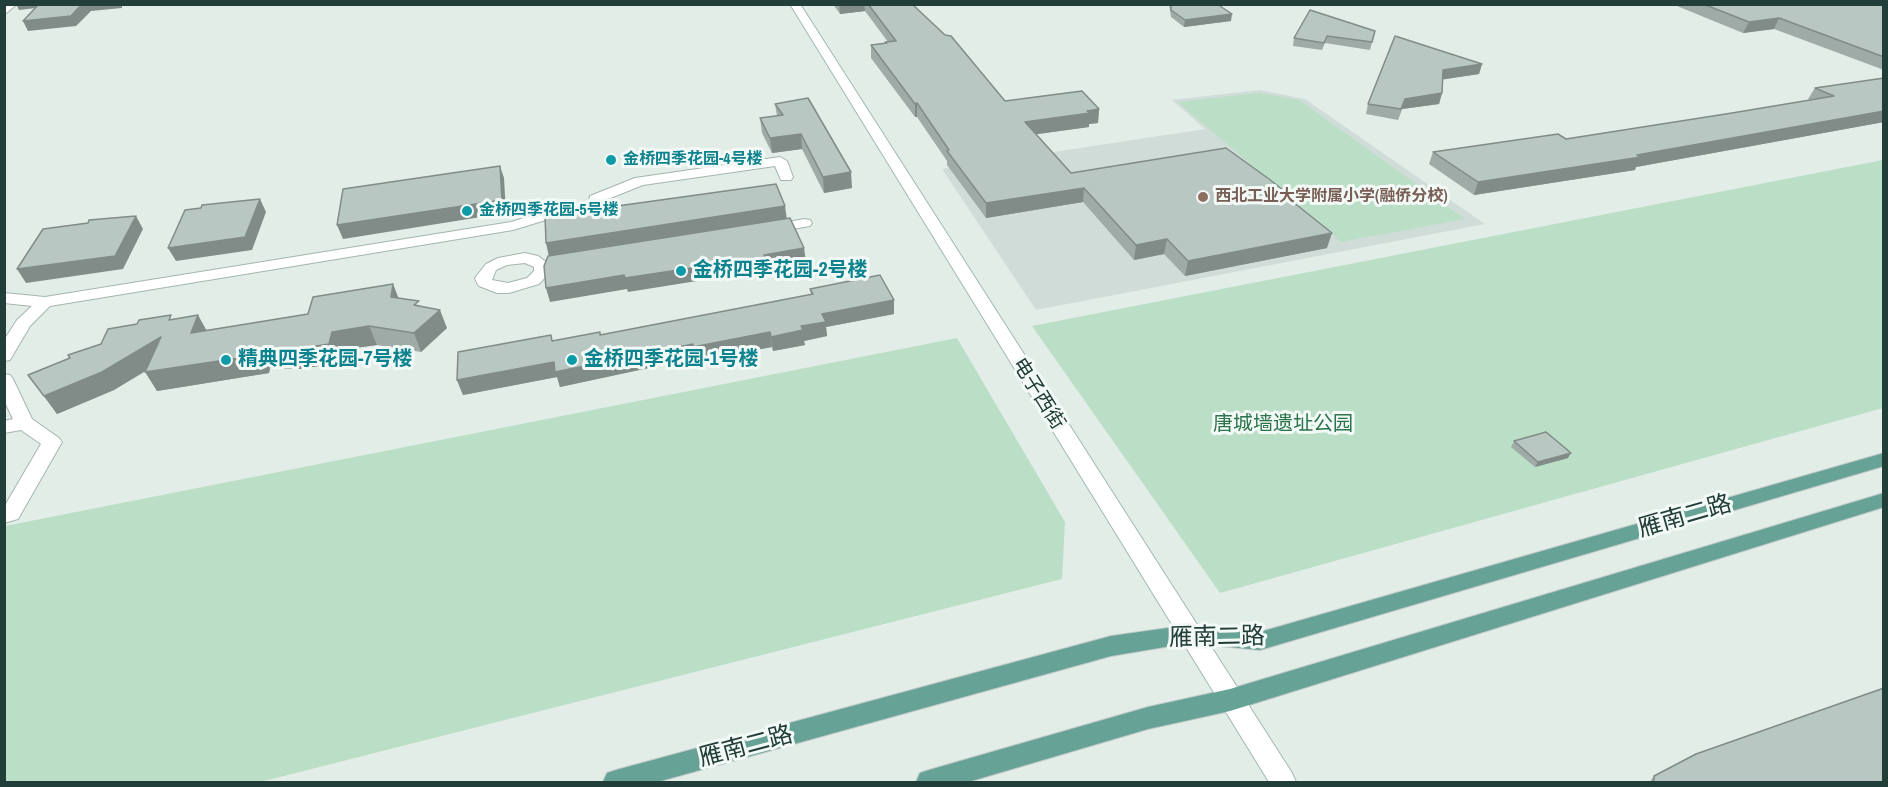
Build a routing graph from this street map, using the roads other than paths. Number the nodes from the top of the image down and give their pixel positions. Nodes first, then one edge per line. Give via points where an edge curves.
1 (13, 4) edge
2 (795, 4) edge
3 (4, 12) edge
4 (786, 177) dead end
5 (805, 223) dead end
6 (759, 230) edge
7 (513, 243) junction
8 (4, 298) edge
9 (45, 302) junction
10 (4, 356) edge
11 (4, 379) edge
12 (24, 423) junction
13 (4, 427) edge
14 (1884, 459) edge
15 (1884, 500) edge
16 (4, 516) edge
17 (1189, 634) junction
18 (1230, 700) junction
19 (616, 783) edge
20 (929, 783) edge
21 (1283, 783) edge

1 - 3 street
2 - 17 street, 电子西街
4 - 7 street via 780,161 640,181 595,199 594,211 582,215 561,211
5 - 6 street
7 - 7 street via 483,278 485,283 497,288 524,285 537,278 548,264 533,260
7 - 9 street
8 - 9 street
9 - 10 street via 23,323
11 - 12 street
12 - 13 street
12 - 16 street via 52,442 11,514
14 - 17 main road, 雁南二路 via 1260,642
15 - 18 main road, 雁南二路
17 - 18 street, 电子西街
17 - 19 main road, 雁南二路 via 1111,646
18 - 20 main road, 雁南二路 via 1148,718
18 - 21 street, 电子西街

